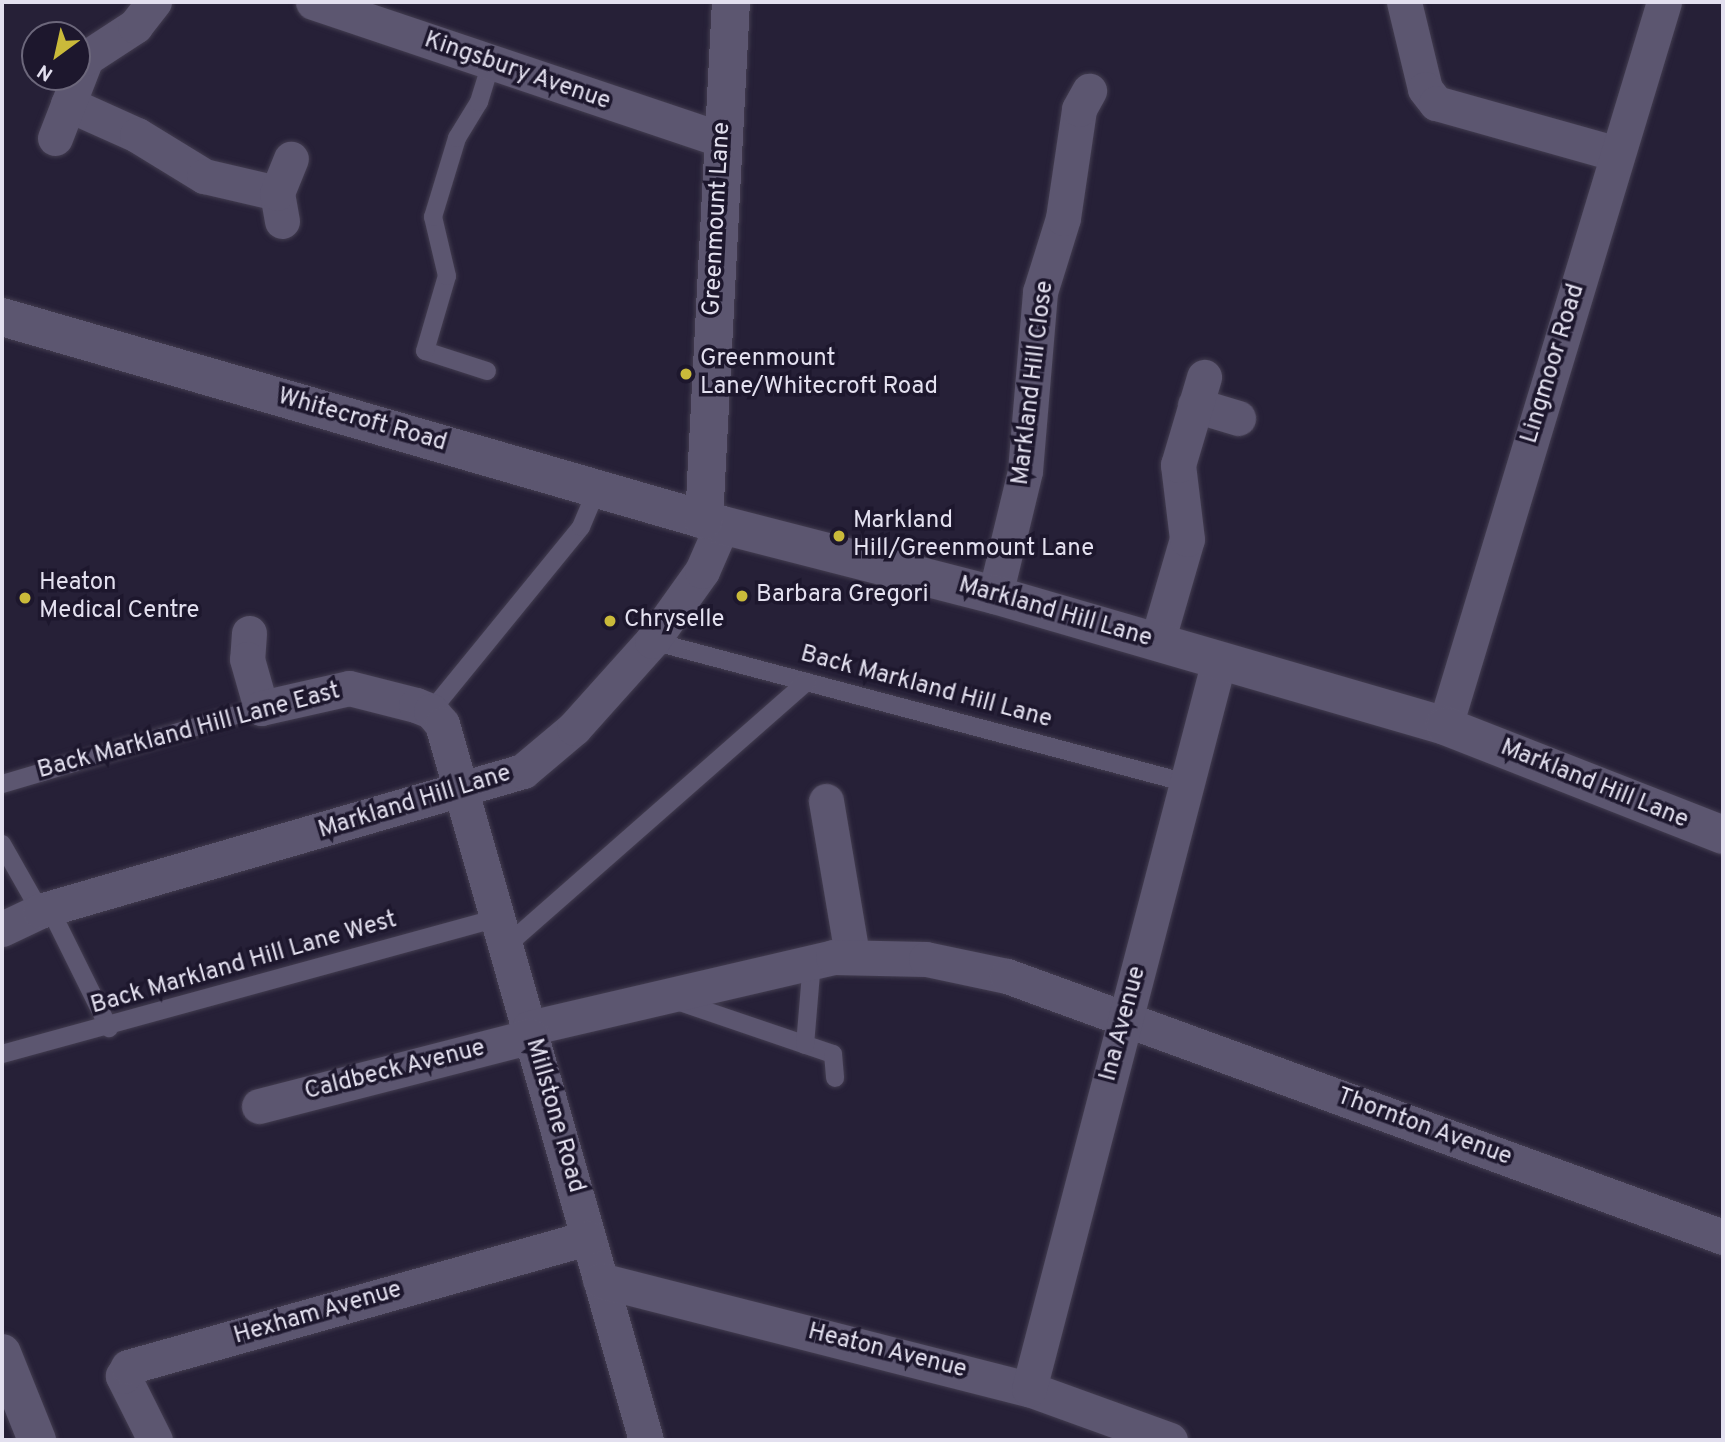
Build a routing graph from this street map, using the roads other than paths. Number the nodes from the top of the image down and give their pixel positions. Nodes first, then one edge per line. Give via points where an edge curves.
1 (154, 2) edge
2 (313, 2) edge
3 (731, 2) edge
4 (1405, 2) edge
5 (1664, 2) edge
6 (491, 63) junction
7 (1089, 91) dead end
8 (68, 104) junction
9 (55, 138) dead end
10 (722, 140) junction
11 (1617, 154) junction
12 (291, 159) dead end
13 (2, 317) edge
14 (487, 372) dead end
15 (1238, 418) dead end
16 (597, 489) junction
17 (713, 522) junction
18 (995, 595) junction
19 (249, 633) dead end
20 (652, 641) junction
21 (1157, 642) junction
22 (1219, 660) junction
23 (807, 682) junction
24 (261, 708) junction
25 (431, 711) junction
26 (1445, 726) junction
27 (1187, 783) junction
28 (2, 784) edge
29 (463, 791) junction
30 (827, 801) dead end
31 (1723, 835) edge
32 (2, 844) edge
33 (45, 910) junction
34 (2, 929) edge
35 (502, 932) junction
36 (852, 954) junction
37 (812, 961) junction
38 (658, 995) junction
39 (1125, 1018) junction
40 (109, 1028) junction
41 (530, 1032) junction
42 (804, 1045) junction
43 (2, 1054) edge
44 (835, 1078) dead end
45 (259, 1106) dead end
46 (1723, 1237) edge
47 (588, 1238) junction
48 (600, 1280) junction
49 (2, 1353) edge
50 (1029, 1389) junction
51 (37, 1440) edge
52 (155, 1440) edge
53 (646, 1440) edge
54 (1170, 1440) edge

1 - 8 street via 135,26 86,58
2 - 6 street, Kingsbury Avenue
3 - 10 street, Greenmount Lane
4 - 11 street via 1424,89 1436,103
5 - 11 street, Lingmoor Road
6 - 10 street, Kingsbury Avenue
6 - 14 lane via 479,102 457,138 433,217 447,276 425,351
7 - 18 street, Markland Hill Close via 1079,109 1070,189 1040,292 1025,471
8 - 9 street
8 - 12 street via 137,135 204,176 280,207
10 - 17 street, Greenmount Lane
11 - 26 street, Lingmoor Road
13 - 16 street, Whitecroft Road
15 - 21 street via 1199,391 1178,465 1187,539
16 - 17 street, Whitecroft Road
16 - 25 lane via 581,527
17 - 18 street, Markland Hill Lane
17 - 20 street, Markland Hill Lane via 702,571
18 - 21 street, Markland Hill Lane
19 - 24 street via 247,659
20 - 23 lane, Back Markland Hill Lane
20 - 29 street, Markland Hill Lane via 574,728 541,757 503,780
21 - 22 street, Markland Hill Lane
22 - 26 street, Markland Hill Lane
22 - 27 street, Ina Avenue
23 - 27 lane, Back Markland Hill Lane
23 - 35 lane, Back Markland Hill Lane West
24 - 25 street, Back Markland Hill Lane East via 349,688
24 - 28 lane, Back Markland Hill Lane East
25 - 29 street, Millstone Road via 448,738
26 - 31 street, Markland Hill Lane
27 - 39 street, Ina Avenue
29 - 33 street, Markland Hill Lane
29 - 35 street, Millstone Road
30 - 36 street
32 - 33 lane
33 - 34 street, Markland Hill Lane
33 - 40 lane
35 - 40 lane, Back Markland Hill Lane West
35 - 41 street, Millstone Road
36 - 37 street, Thornton Avenue
36 - 39 street, Thornton Avenue via 926,959 984,970
37 - 38 street, Caldbeck Avenue
37 - 42 lane
38 - 41 street, Caldbeck Avenue
38 - 42 lane
39 - 46 street, Thornton Avenue
39 - 50 street, Ina Avenue
40 - 43 lane, Back Markland Hill Lane West
41 - 45 street, Caldbeck Avenue
41 - 47 street, Millstone Road
42 - 44 lane via 832,1054
47 - 48 street, Millstone Road
47 - 52 street, Hexham Avenue via 128,1367 123,1376
48 - 50 street, Heaton Avenue
48 - 53 street, Millstone Road
49 - 51 street
50 - 54 street, Heaton Avenue

